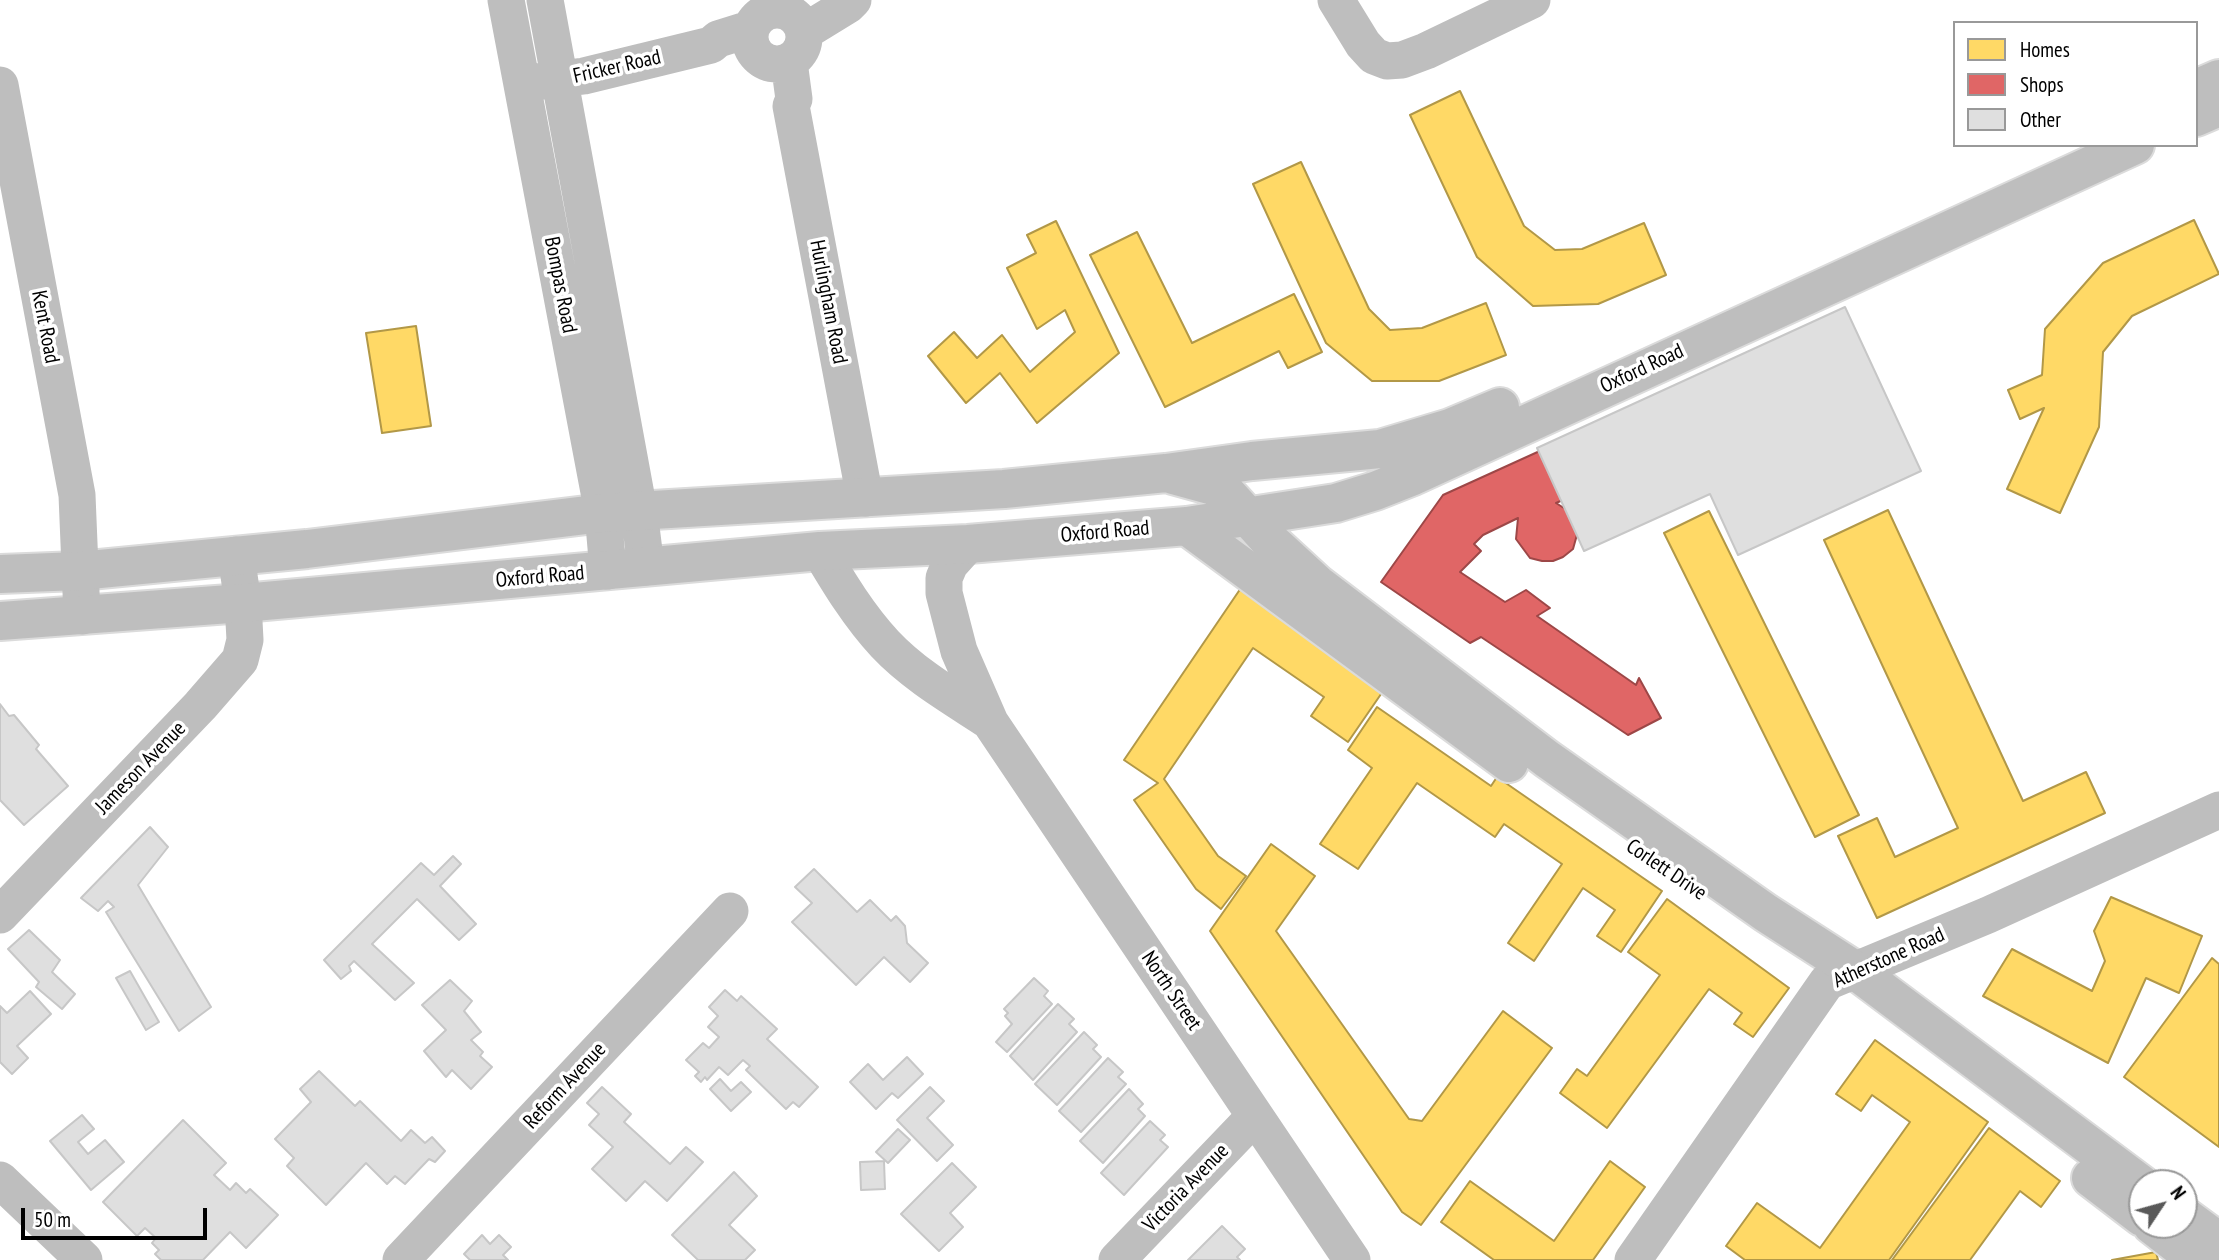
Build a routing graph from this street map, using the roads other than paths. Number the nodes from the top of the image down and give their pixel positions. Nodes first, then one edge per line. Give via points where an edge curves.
1 (506, 0) edge
2 (545, 0) edge
3 (833, 0) edge
4 (853, 0) edge
5 (1336, 0) edge
6 (1532, 0) edge
7 (774, 28) edge
8 (561, 79) junction
9 (2219, 79) edge
10 (521, 83) junction
11 (0, 85) edge
12 (2198, 88) edge
13 (2219, 107) edge
14 (2198, 116) edge
15 (2068, 147) edge
16 (2131, 147) edge
17 (1166, 473) junction
18 (865, 498) junction
19 (1336, 503) junction
20 (621, 512) junction
21 (1247, 516) junction
22 (1188, 526) junction
23 (968, 544) junction
24 (307, 549) junction
25 (820, 551) junction
26 (236, 555) junction
27 (144, 564) junction
28 (646, 567) junction
29 (79, 571) junction
30 (607, 571) junction
31 (0, 574) edge
32 (1317, 584) junction
33 (310, 597) junction
34 (243, 603) junction
35 (150, 610) junction
36 (82, 616) junction
37 (0, 621) edge
38 (952, 624) junction
39 (901, 660) junction
40 (990, 722) junction
41 (2219, 810) edge
42 (730, 911) dead end
43 (0, 915) edge
44 (1842, 977) junction
45 (1255, 1116) junction
46 (2128, 1175) edge
47 (0, 1180) edge
48 (2128, 1206) edge
49 (2198, 1226) edge
50 (2170, 1239) edge
51 (2219, 1242) edge
52 (84, 1260) edge
53 (401, 1260) edge
54 (1117, 1260) edge
55 (1352, 1260) edge
56 (1633, 1260) edge
57 (2197, 1260) edge

1 - 10 street, Bompas Road
2 - 8 street, Bompas Road
3 - 7 street, Fricker Road
4 - 7 street, Fricker Road
5 - 6 street via 1363,44 1387,61 1426,51
7 - 8 street, Fricker Road
7 - 18 street, Hurlingham Road
8 - 10 street, Fricker Road
8 - 20 street, Bompas Road
9 - 12 main road
10 - 20 street, Bompas Road
11 - 29 street, Kent Road via 77,495
13 - 14 main road
15 - 17 main road, Oxford Road via 1450,428 1380,449
16 - 19 main road, Oxford Road via 1413,476
17 - 18 main road, Oxford Road
17 - 21 main road, Corlett Drive via 1213,486
18 - 20 main road, Oxford Road
19 - 21 main road, Oxford Road
19 - 32 main road via 1315,528 1309,544
20 - 24 main road, Oxford Road
20 - 28 street, Bompas Road
20 - 30 street, Bompas Road
21 - 22 main road, Oxford Road
21 - 32 main road, Corlett Drive
22 - 23 main road, Oxford Road
22 - 44 main road, Corlett Drive via 1514,766 1662,866
23 - 25 main road, Oxford Road
23 - 38 street, North Street via 944,578
24 - 26 main road, Oxford Road
24 - 33 main road
25 - 28 main road, Oxford Road
25 - 39 street, North Street via 864,619
26 - 27 main road, Oxford Road
26 - 34 street, Jameson Avenue
27 - 29 main road, Oxford Road
27 - 35 main road
28 - 30 main road, Oxford Road
29 - 31 main road, Oxford Road
29 - 36 street, Kent Road
30 - 33 main road, Oxford Road
32 - 44 main road, Corlett Drive via 1547,759 1766,913
33 - 34 main road, Oxford Road
34 - 35 main road, Oxford Road
34 - 43 street, Jameson Avenue via 243,651 230,673
35 - 36 main road, Oxford Road
36 - 37 main road, Oxford Road
38 - 39 street via 939,650
38 - 40 street, North Street
39 - 40 street, North Street
40 - 45 street, North Street
41 - 44 street, Atherstone Road
42 - 53 street, Reform Avenue
44 - 46 main road, Corlett Drive
44 - 48 main road, Corlett Drive
44 - 56 street, Atherstone Road
45 - 54 street, Victoria Avenue
45 - 55 street, North Street
47 - 52 street
49 - 51 main road
50 - 57 main road

